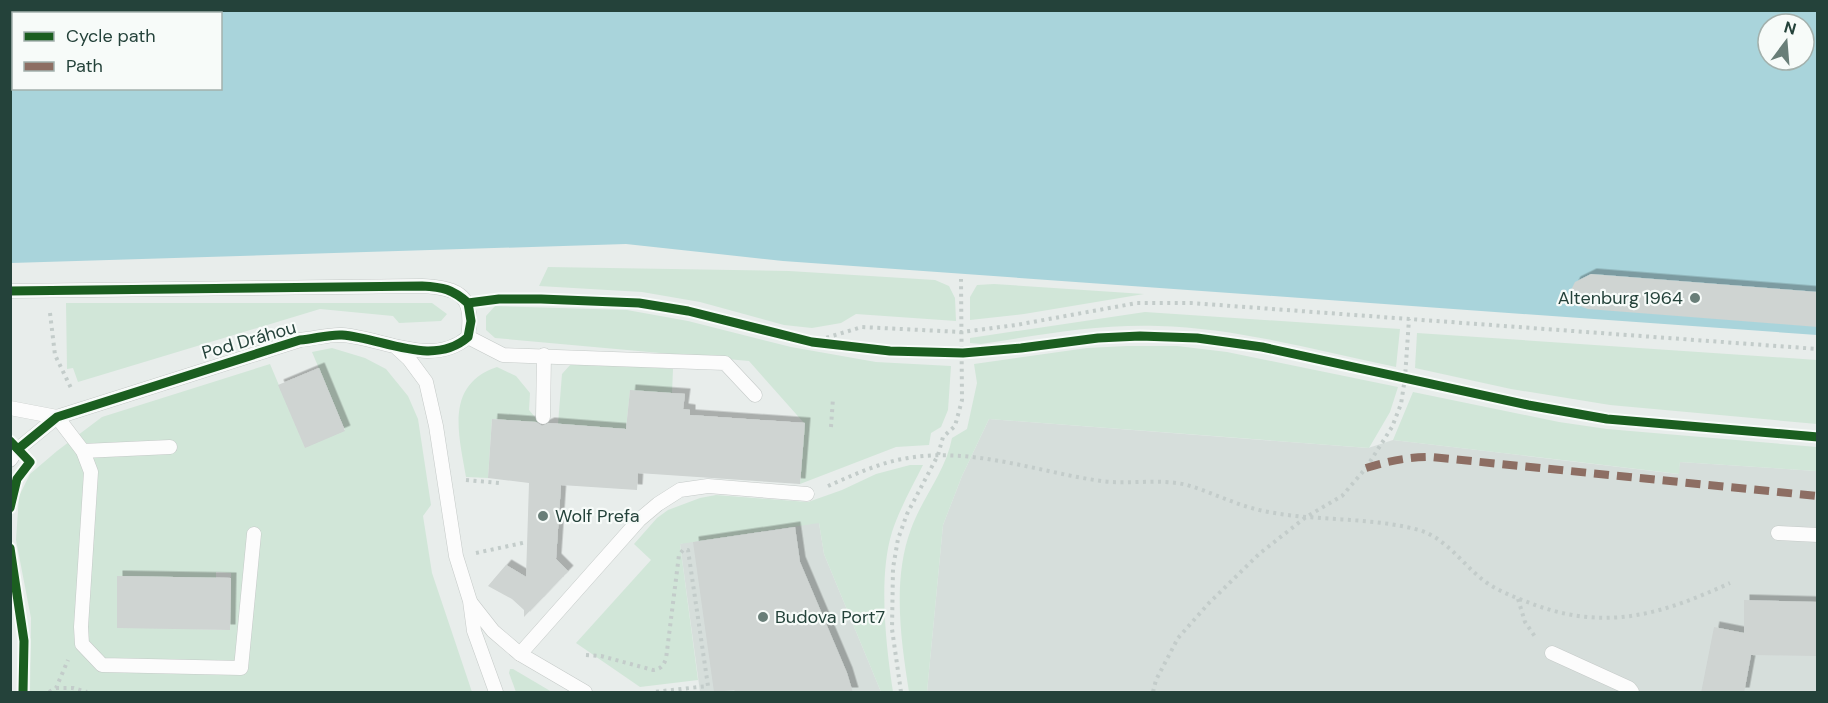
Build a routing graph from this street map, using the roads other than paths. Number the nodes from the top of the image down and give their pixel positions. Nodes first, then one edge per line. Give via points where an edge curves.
1 (10, 291) edge
2 (468, 337) junction
3 (397, 348) junction
4 (544, 355) junction
5 (755, 396) dead end
6 (10, 408) edge
7 (57, 417) junction
8 (543, 417) dead end
9 (170, 447) dead end
10 (83, 452) junction
11 (10, 460) edge
12 (807, 494) road end
13 (1778, 533) dead end
14 (254, 534) dead end
15 (1818, 535) edge
16 (470, 602) junction
17 (1552, 653) road end
18 (520, 654) junction
19 (496, 693) edge
20 (585, 693) edge
21 (1632, 693) edge

1 - 2 lane via 442,287 468,303
2 - 3 lane, Pod Dráhou via 459,345 438,351
2 - 4 lane via 502,355
3 - 7 lane, Pod Dráhou via 340,335 300,340
3 - 16 lane via 426,382 456,556
4 - 5 lane via 725,363
4 - 8 lane
6 - 7 lane, Pod Dráhou
7 - 10 lane
7 - 11 lane, Pod Dráhou
9 - 10 lane
10 - 14 lane via 91,472 82,644 102,665 241,668
12 - 18 lane via 708,486 680,490 639,520
13 - 15 lane
16 - 18 lane via 493,631
16 - 19 lane via 474,631
17 - 21 lane via 1629,688
18 - 20 lane

